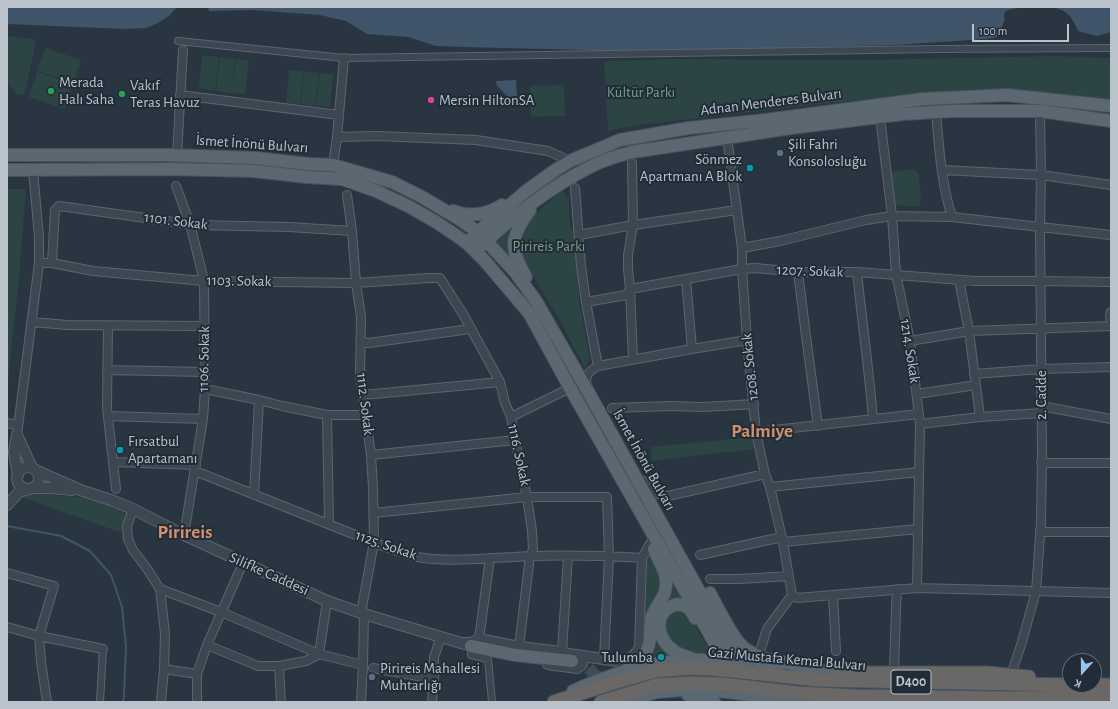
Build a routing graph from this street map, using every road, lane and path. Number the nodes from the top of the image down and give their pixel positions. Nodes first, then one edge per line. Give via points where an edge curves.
1 (178, 41) dead end
2 (1111, 48) edge
3 (183, 50) dead end
4 (344, 58) junction
5 (180, 95) junction
6 (1111, 106) edge
7 (1040, 111) junction
8 (936, 112) junction
9 (339, 115) junction
10 (880, 116) junction
11 (1111, 121) edge
12 (337, 137) junction
13 (728, 137) junction
14 (7, 155) edge
15 (38, 155) junction
16 (176, 155) junction
17 (570, 161) junction
18 (632, 163) dead end
19 (333, 165) junction
20 (7, 170) edge
21 (33, 170) junction
22 (942, 170) junction
23 (1041, 174) junction
24 (1111, 185) edge
25 (176, 186) dead end
26 (576, 188) dead end
27 (525, 192) junction
28 (347, 195) dead end
29 (540, 196) junction
30 (422, 197) junction
31 (737, 210) junction
32 (892, 216) junction
33 (952, 217) junction
34 (190, 224) junction
35 (633, 225) junction
36 (1040, 227) junction
37 (352, 231) junction
38 (478, 232) junction
39 (579, 235) junction
40 (1111, 235) edge
41 (487, 241) junction
42 (472, 247) junction
43 (742, 248) junction
44 (39, 263) junction
45 (52, 264) junction
46 (742, 269) junction
47 (798, 272) junction
48 (857, 272) junction
49 (896, 274) junction
50 (440, 278) joint
51 (686, 279) junction
52 (959, 280) junction
53 (1040, 280) junction
54 (204, 281) junction
55 (1111, 282) edge
56 (356, 283) junction
57 (630, 289) junction
58 (536, 301) junction
59 (586, 302) junction
60 (1111, 312) edge
61 (1111, 321) edge
62 (32, 322) junction
63 (108, 326) junction
64 (205, 326) junction
65 (1111, 326) edge
66 (1041, 328) junction
67 (470, 329) junction
68 (969, 331) junction
69 (748, 340) junction
70 (910, 341) junction
71 (360, 342) junction
72 (692, 349) junction
73 (633, 359) junction
74 (598, 366) junction
75 (1111, 367) edge
76 (1041, 369) junction
77 (107, 370) junction
78 (205, 372) junction
79 (974, 374) junction
80 (500, 382) junction
81 (976, 385) junction
82 (570, 388) junction
83 (205, 389) junction
84 (917, 394) junction
85 (363, 395) junction
86 (590, 395) junction
87 (259, 400) junction
88 (754, 404) junction
89 (612, 408) dead end
90 (1041, 409) junction
91 (918, 414) junction
92 (327, 415) junction
93 (365, 415) junction
94 (108, 416) junction
95 (980, 416) junction
96 (511, 417) junction
97 (203, 419) junction
98 (873, 419) junction
99 (1111, 419) edge
100 (7, 424) edge
101 (920, 424) junction
102 (818, 426) junction
103 (18, 430) junction
104 (756, 432) junction
105 (515, 440) junction
106 (371, 455) junction
107 (114, 462) junction
108 (1042, 463) junction
109 (1111, 463) edge
110 (195, 468) junction
111 (33, 469) junction
112 (632, 470) junction
113 (919, 472) junction
114 (765, 474) junction
115 (18, 478) junction
116 (640, 487) junction
117 (770, 487) junction
118 (31, 488) junction
119 (116, 489) dead end
120 (83, 491) junction
121 (254, 495) junction
122 (527, 497) junction
123 (10, 501) edge
124 (133, 509) junction
125 (374, 513) junction
126 (647, 523) junction
127 (329, 524) junction
128 (918, 529) junction
129 (1040, 532) junction
130 (1111, 532) edge
131 (184, 535) junction
132 (782, 539) junction
133 (374, 542) junction
134 (651, 542) junction
135 (530, 556) junction
136 (568, 556) junction
137 (700, 556) dead end
138 (609, 557) junction
139 (490, 558) junction
140 (642, 558) junction
141 (242, 563) junction
142 (7, 573) edge
143 (789, 576) junction
144 (710, 579) dead end
145 (917, 588) junction
146 (160, 589) junction
147 (897, 590) junction
148 (1036, 591) junction
149 (1111, 593) edge
150 (792, 595) junction
151 (833, 595) junction
152 (327, 601) junction
153 (221, 612) junction
154 (363, 614) junction
155 (7, 627) edge
156 (39, 636) junction
157 (441, 637) junction
158 (714, 642) junction
159 (470, 643) junction
160 (207, 645) junction
161 (519, 647) junction
162 (761, 648) dead end
163 (103, 649) joint
164 (639, 649) joint
165 (562, 652) junction
166 (836, 652) dead end
167 (319, 654) junction
168 (576, 658) junction
169 (604, 659) junction
170 (708, 663) junction
171 (363, 665) junction
172 (279, 666) junction
173 (373, 668) joint
174 (749, 669) junction
175 (164, 670) junction
176 (626, 670) junction
177 (836, 672) junction
178 (894, 672) junction
179 (197, 674) junction
180 (1011, 675) junction
181 (434, 680) junction
182 (1062, 683) edge
183 (1062, 684) edge
184 (734, 694) edge
185 (695, 695) junction
186 (765, 697) edge
187 (1084, 697) junction
188 (1111, 697) edge
189 (649, 700) dead end
190 (795, 701) edge
191 (47, 702) edge
192 (100, 702) edge
193 (161, 702) edge
194 (197, 702) edge
195 (281, 702) edge
196 (361, 702) edge
197 (432, 702) edge
198 (492, 702) edge
199 (548, 702) edge
200 (554, 702) edge
201 (601, 702) edge
202 (622, 702) edge
203 (714, 702) edge
204 (828, 702) edge
205 (1029, 702) edge

1 - 4 street
2 - 4 street
3 - 5 street
4 - 9 street
5 - 9 street
5 - 16 street
6 - 17 main road, Adnan Menderes Bulvarı via 1007,94 923,99 689,128 620,140
7 - 8 main road, Adnan Menderes Bulvarı
7 - 11 main road, Adnan Menderes Bulvarı
7 - 23 street, 2. Cadde
8 - 10 main road, Adnan Menderes Bulvarı
8 - 22 street
9 - 12 street
10 - 13 main road, Adnan Menderes Bulvarı
10 - 32 street, 1214. Sokak
12 - 17 street via 476,140 548,151
12 - 19 street
13 - 29 main road, Adnan Menderes Bulvarı via 613,157 589,167
13 - 31 street, 1208. Sokak
14 - 15 main road, İsmet İnönü Bulvarı
15 - 16 main road, İsmet İnönü Bulvarı
15 - 21 main road
16 - 19 main road, İsmet İnönü Bulvarı via 256,158
17 - 27 main road, Adnan Menderes Bulvarı
18 - 35 street
19 - 30 main road, İsmet İnönü Bulvarı via 392,182
20 - 21 main road, İsmet İnönü Bulvarı
21 - 42 main road, İsmet İnönü Bulvarı via 254,171 342,179 408,206
21 - 44 street
22 - 23 street
22 - 33 street
23 - 24 street
23 - 36 street, 2. Cadde
25 - 34 street, 1106. Sokak
26 - 39 street
27 - 30 main road via 492,211 473,215 454,212
27 - 38 main road, Adnan Menderes Bulvarı
28 - 37 street, 1112. Sokak
29 - 41 main road, Adnan Menderes Bulvarı
29 - 58 main road via 518,228 514,245 518,263
30 - 38 main road, İsmet İnönü Bulvarı
31 - 35 street
31 - 43 street, 1208. Sokak
32 - 33 street
32 - 43 street
32 - 49 street, 1214. Sokak
33 - 36 street
34 - 37 street, 1101. Sokak
34 - 45 street, 1101. Sokak via 59,206 55,210
34 - 54 street, 1106. Sokak
35 - 39 street
35 - 57 street via 628,262
36 - 40 street
36 - 53 street, 2. Cadde
37 - 56 street, 1112. Sokak
38 - 41 main road, İsmet İnönü Bulvarı
38 - 42 main road, Adnan Menderes Bulvarı
39 - 59 street
41 - 42 main road, Adnan Menderes Bulvarı
41 - 58 main road, İsmet İnönü Bulvarı via 515,272
42 - 82 main road, İsmet İnönü Bulvarı via 530,313
43 - 46 street, 1208. Sokak
44 - 45 street, 1103. Sokak
44 - 62 street
45 - 54 street, 1103. Sokak via 93,271
46 - 47 street, 1207. Sokak
46 - 51 street, 1207. Sokak
46 - 69 street, 1208. Sokak
47 - 48 street, 1207. Sokak
47 - 102 street
48 - 49 street, 1207. Sokak
48 - 98 street
49 - 52 street, 1207. Sokak
49 - 70 street, 1214. Sokak
50 - 56 street, 1103. Sokak
50 - 67 street, 1116. Sokak
51 - 57 street, 1207. Sokak
51 - 72 street
52 - 53 street, 1207. Sokak
52 - 68 street
53 - 55 street, 1207. Sokak
53 - 66 street, 2. Cadde
54 - 56 street, 1103. Sokak
54 - 64 street, 1106. Sokak
56 - 71 street, 1112. Sokak via 361,317
57 - 59 street, 1207. Sokak via 626,295
57 - 73 street
58 - 86 main road, İsmet İnönü Bulvarı
59 - 74 street
60 - 61 street
62 - 63 street
62 - 103 street
63 - 64 street
63 - 77 street
64 - 78 street, 1106. Sokak
65 - 66 street
66 - 68 street
66 - 76 street, 2. Cadde
67 - 71 street via 369,343
67 - 80 street, 1116. Sokak
68 - 70 street
68 - 79 street
69 - 72 street
69 - 88 street, 1208. Sokak
70 - 84 street, 1214. Sokak
71 - 85 street, 1112. Sokak
72 - 73 street
73 - 74 street
74 - 86 street via 590,370 586,376
75 - 76 street
76 - 79 street
76 - 90 street, 2. Cadde
77 - 78 street
77 - 94 street
78 - 83 street, 1106. Sokak
79 - 81 street
80 - 85 street
80 - 96 street, 1116. Sokak
81 - 84 street
81 - 95 street
82 - 96 street
82 - 126 main road, İsmet İnönü Bulvarı
83 - 87 street
83 - 97 street, 1106. Sokak
84 - 91 street, 1214. Sokak
85 - 93 street, 1112. Sokak
86 - 112 main road, İsmet İnönü Bulvarı
87 - 92 street
87 - 121 street
88 - 89 street
88 - 104 street, 1208. Sokak
90 - 95 street
90 - 99 street
90 - 108 street, 2. Cadde
91 - 98 street
91 - 101 street, 1214. Sokak
92 - 93 street
92 - 127 street
93 - 106 street, 1112. Sokak
94 - 97 street
94 - 107 street
95 - 101 street
96 - 105 street, 1116. Sokak
97 - 110 street, 1106. Sokak
98 - 102 street
100 - 103 street
101 - 113 street, 1214. Sokak
102 - 104 street
103 - 111 street
103 - 115 street via 14,452
104 - 114 street, 1208. Sokak
105 - 106 street
105 - 122 street, 1116. Sokak
106 - 125 street, 1112. Sokak
107 - 110 street
107 - 119 street
108 - 109 street
108 - 129 street, 2. Cadde
110 - 121 street, 1125. Sokak
110 - 131 street, 1106. Sokak
111 - 115 street via 22,469
111 - 118 street via 39,475 39,481
111 - 120 street
112 - 114 street via 647,488 657,495 668,496
112 - 116 main road, İsmet İnönü Bulvarı
113 - 117 street
113 - 128 street, 1214. Sokak
114 - 117 street, 1208. Sokak
115 - 118 street via 21,486
115 - 123 street
116 - 177 main road via 679,542 735,638 743,647 763,658
116 - 186 main road, İsmet İnönü Bulvarı
117 - 132 street, 1208. Sokak
118 - 120 street
118 - 123 street via 19,492
120 - 124 street, Silifke Caddesi
121 - 127 street, 1125. Sokak
122 - 125 street
122 - 135 street, 1116. Sokak via 533,549
122 - 138 street via 607,497
124 - 131 street, Silifke Caddesi
124 - 146 street via 127,526 128,539
125 - 133 street, 1112. Sokak
126 - 134 main road
126 - 158 main road, İsmet İnönü Bulvarı
127 - 133 street, 1125. Sokak
128 - 132 street
128 - 145 street, 1214. Sokak
129 - 130 street
129 - 148 street, 2. Cadde
131 - 141 street, Silifke Caddesi
132 - 137 street
132 - 143 street, 1208. Sokak
133 - 139 street, 1125. Sokak via 407,554 433,559
133 - 154 street, 1112. Sokak
134 - 140 street
134 - 176 main road via 667,578 666,590 652,614 650,642 644,657
135 - 136 street, 1125. Sokak
135 - 139 street, 1125. Sokak
135 - 161 street, 1116. Sokak
136 - 138 street, 1125. Sokak
136 - 165 street
138 - 140 street, 1125. Sokak
138 - 169 street
139 - 159 street
140 - 164 street
141 - 152 street, Silifke Caddesi
141 - 153 street
142 - 156 street via 54,586
143 - 144 street
143 - 150 street, 1208. Sokak
145 - 147 street
145 - 148 street
146 - 153 street
146 - 175 street via 165,633
147 - 151 street
147 - 178 street
148 - 149 street
148 - 180 street, 2. Cadde
150 - 151 street via 797,598
150 - 162 street via 767,629
151 - 166 street
152 - 154 street, Silifke Caddesi
152 - 167 street
153 - 160 street
153 - 167 street
154 - 157 street, Silifke Caddesi
154 - 171 street, 1112. Sokak
155 - 156 street
156 - 163 street
156 - 191 street
157 - 159 street, Silifke Caddesi
157 - 181 street via 434,656
158 - 170 main road via 689,608 676,604 662,614 659,628 668,646 684,656
158 - 184 main road, İsmet İnönü Bulvarı
159 - 161 street, Silifke Caddesi
159 - 168 main road via 515,655
159 - 198 street via 471,655 488,659
160 - 172 street via 258,666
160 - 179 street
161 - 165 street, Silifke Caddesi
163 - 192 street
164 - 169 street, Silifke Caddesi via 626,661
165 - 168 street, Silifke Caddesi
167 - 171 street
167 - 172 street via 306,661
168 - 169 street, Silifke Caddesi
170 - 174 highway, Gazi Mustafa Kemal Bulvarı / D400, bridge
170 - 176 main road via 676,660
170 - 200 highway, Gazi Mustafa Kemal Bulvarı / D400 via 655,671
171 - 173 street
171 - 196 street, 1112. Sokak
172 - 195 street
173 - 181 street
174 - 177 main road
174 - 183 highway, Gazi Mustafa Kemal Bulvarı / D400 via 825,681
175 - 179 street
175 - 193 street
176 - 199 main road
177 - 178 highway
178 - 180 highway
179 - 194 street
180 - 182 highway
181 - 197 street
184 - 185 main road
184 - 186 highway, Gazi Mustafa Kemal Bulvarı / D400, bridge
184 - 186 main road
184 - 201 highway, Gazi Mustafa Kemal Bulvarı / D400 via 689,682 657,685
184 - 202 main road via 694,689 657,692
185 - 189 main road
185 - 203 main road
186 - 187 highway, Gazi Mustafa Kemal Bulvarı / D400 via 796,693 996,698
186 - 190 main road
187 - 188 highway, Gazi Mustafa Kemal Bulvarı / D400
187 - 205 highway
190 - 204 main road

